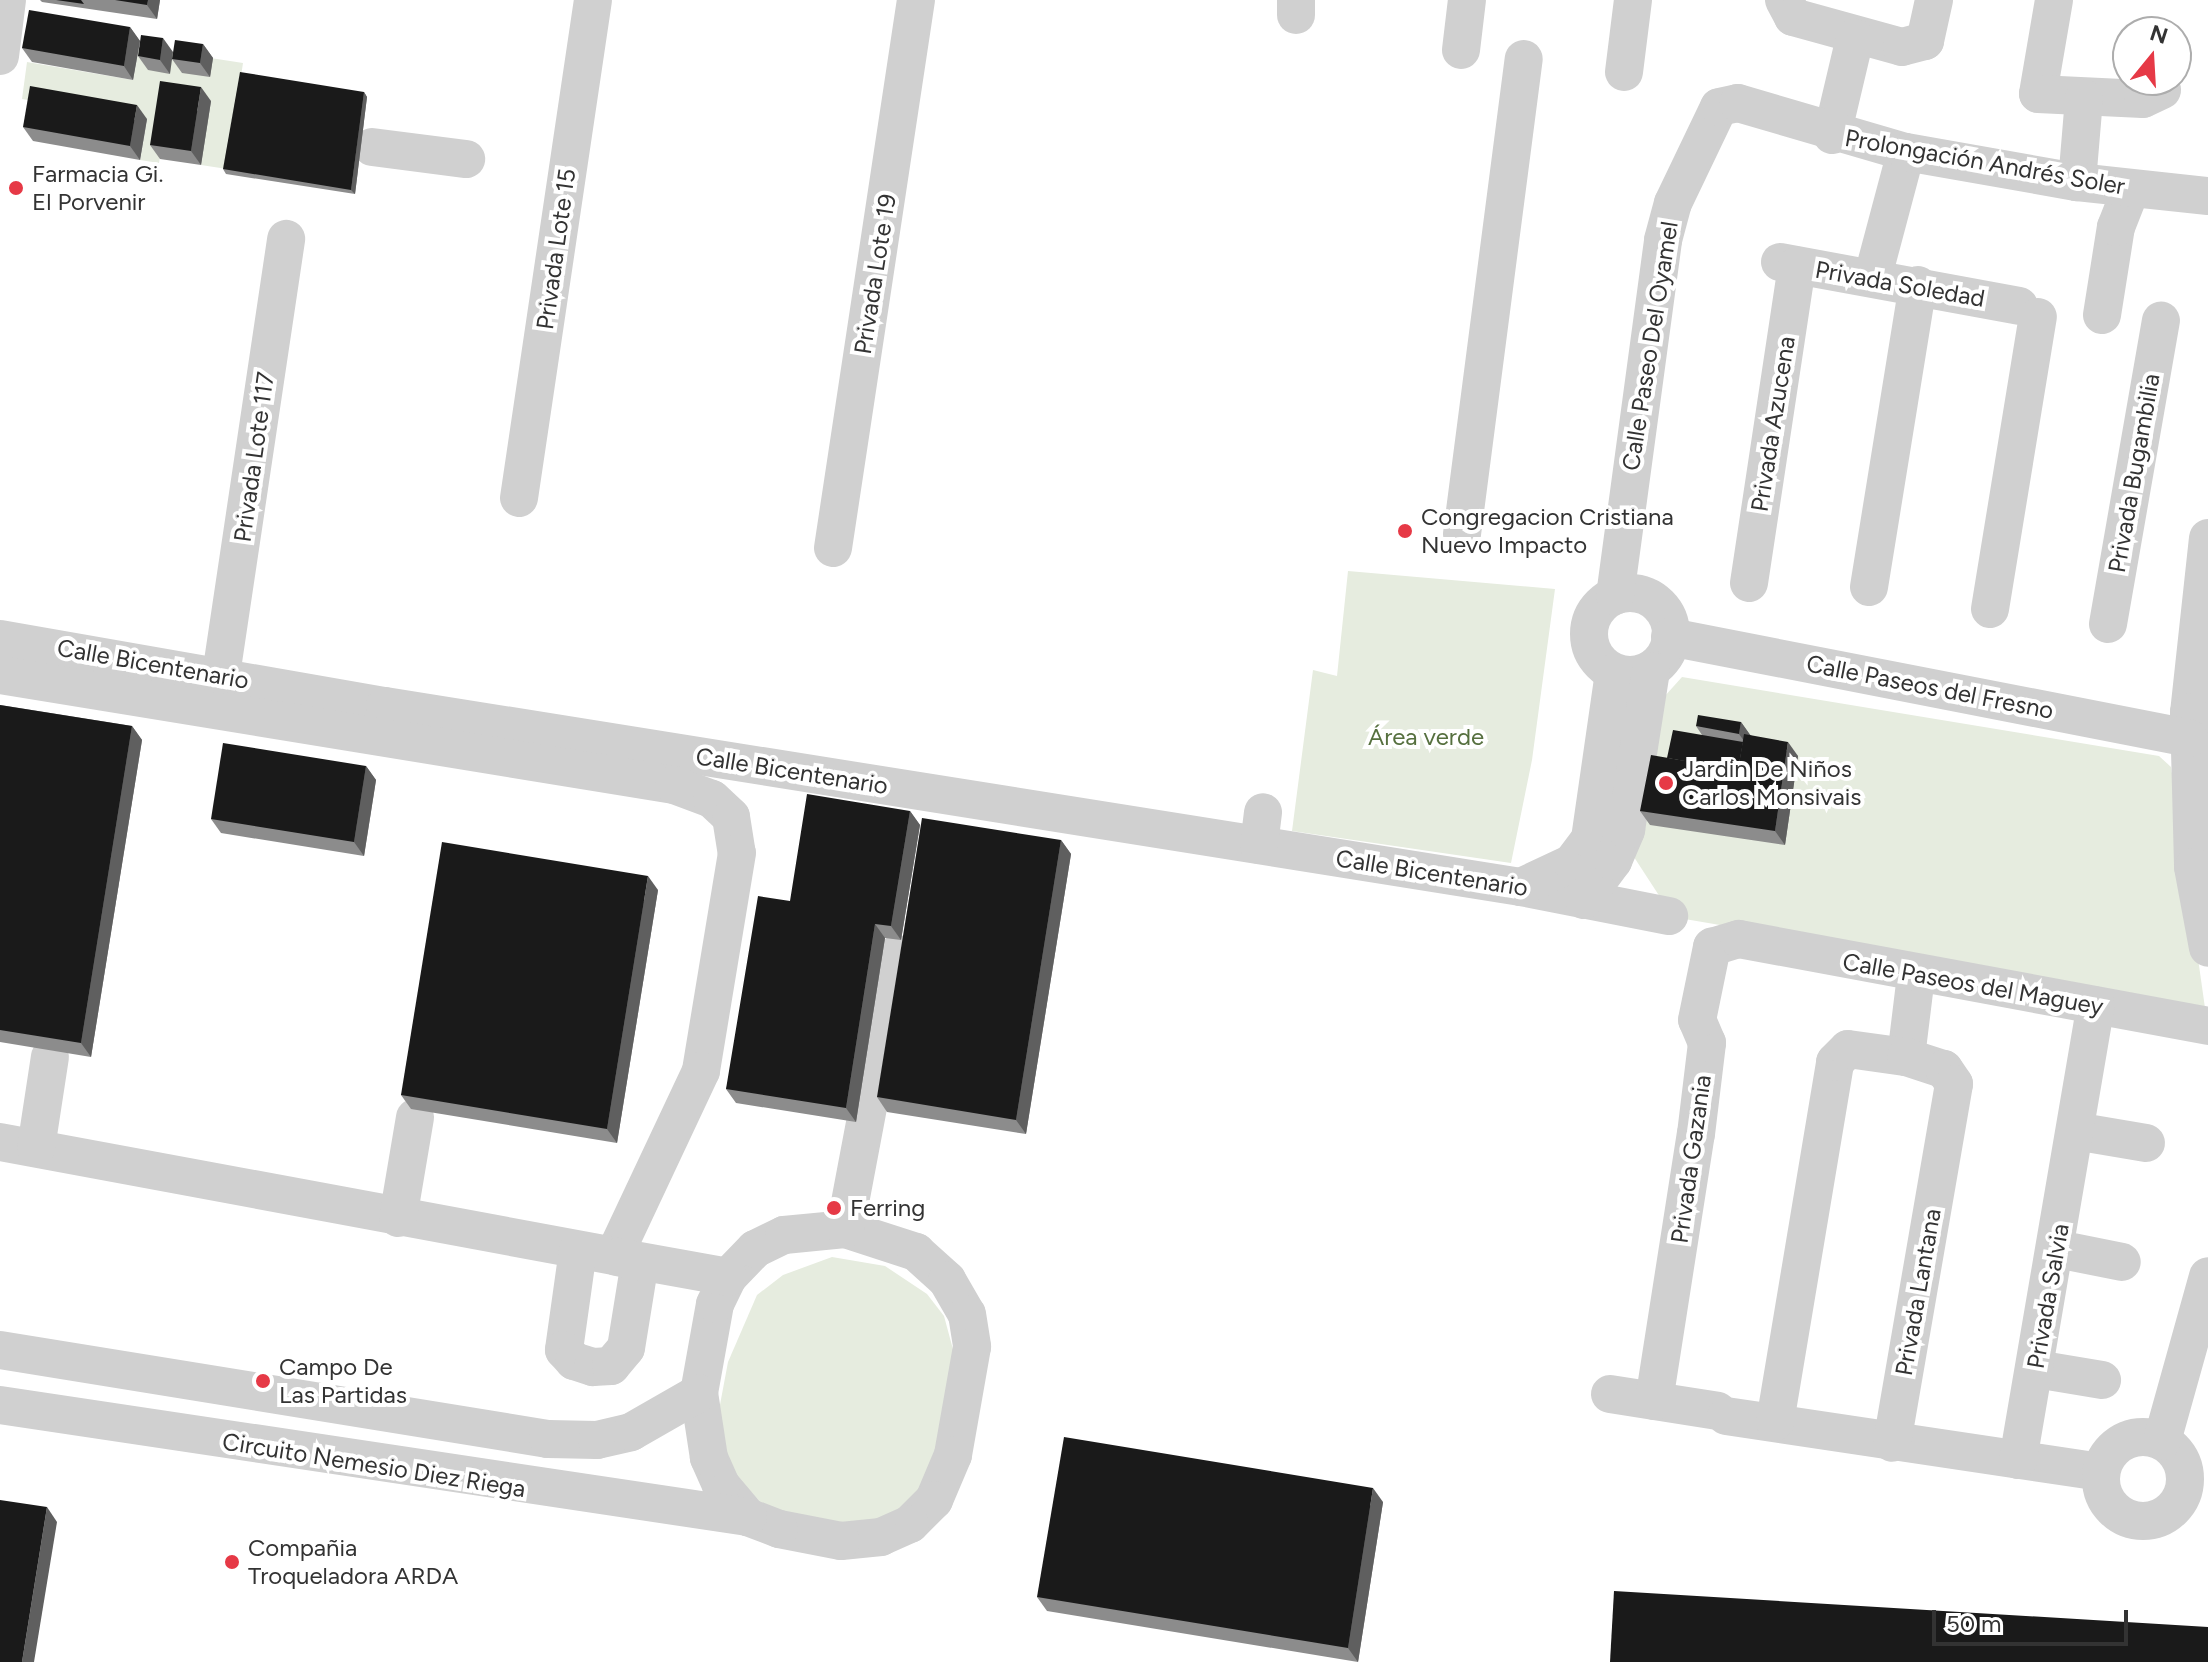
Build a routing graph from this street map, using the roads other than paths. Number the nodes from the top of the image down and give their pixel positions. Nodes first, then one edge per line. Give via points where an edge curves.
1 (7, 0) edge
2 (593, 0) edge
3 (916, 0) edge
4 (1467, 0) edge
5 (1633, 0) edge
6 (1784, 0) edge
7 (1934, 0) edge
8 (2054, 0) edge
9 (1855, 38) junction
10 (1461, 50) dead end
11 (0, 56) edge
12 (1524, 59) dead end
13 (1624, 72) dead end
14 (2149, 96) edge
15 (2084, 98) junction
16 (1719, 107) joint
17 (1832, 135) junction
18 (372, 147) dead end
19 (1906, 152) junction
20 (466, 159) dead end
21 (2077, 182) junction
22 (2131, 189) junction
23 (2208, 196) edge
24 (286, 239) dead end
25 (1789, 264) joint
26 (1873, 276) junction
27 (1918, 285) junction
28 (2102, 315) dead end
29 (2161, 321) dead end
30 (519, 498) dead end
31 (1462, 534) dead end
32 (2208, 538) edge
33 (833, 548) dead end
34 (1749, 583) dead end
35 (1869, 587) dead end
36 (1615, 596) junction
37 (1990, 609) dead end
38 (2108, 624) dead end
39 (1670, 637) junction
40 (0, 639) edge
41 (1633, 672) junction
42 (0, 675) edge
43 (221, 675) junction
44 (2189, 738) junction
45 (1521, 887) junction
46 (1584, 900) junction
47 (1669, 916) dead end
48 (1739, 939) joint
49 (2208, 948) edge
50 (897, 954) edge
51 (1916, 975) junction
52 (2096, 1006) junction
53 (2208, 1026) edge
54 (50, 1057) edge
55 (1906, 1057) junction
56 (415, 1117) edge
57 (2075, 1131) junction
58 (2146, 1143) dead end
59 (18, 1145) edge
60 (398, 1218) junction
61 (845, 1229) junction
62 (2057, 1249) junction
63 (610, 1256) junction
64 (2122, 1262) dead end
65 (2208, 1276) edge
66 (728, 1277) junction
67 (0, 1350) edge
68 (2036, 1369) junction
69 (2102, 1380) dead end
70 (218, 1388) junction
71 (699, 1393) junction
72 (1610, 1394) dead end
73 (1654, 1401) junction
74 (0, 1405) edge
75 (1775, 1422) junction
76 (208, 1440) junction
77 (2162, 1441) junction
78 (1892, 1443) junction
79 (2018, 1460) junction
80 (2101, 1472) junction
81 (748, 1517) junction

1 - 11 street
2 - 30 street, Privada Lote 15
3 - 33 street, Privada Lote 19
4 - 10 street
5 - 13 street
6 - 9 street via 1793,17
7 - 9 street via 1925,41 1902,47
8 - 15 street via 2038,94
9 - 17 street
12 - 31 street
14 - 15 street
15 - 21 street
16 - 17 street, Prolongación Andrés Soler via 1738,103
16 - 36 street, Calle Paseo Del Oyamel via 1673,203 1663,240
17 - 19 street, Prolongación Andrés Soler
18 - 20 street
19 - 21 street, Prolongación Andrés Soler
19 - 26 street
21 - 22 street, Prolongación Andrés Soler
22 - 23 street, Prolongación Andrés Soler
22 - 28 street via 2116,227
24 - 43 street, Privada Lote 117
25 - 26 street, Privada Soledad
25 - 34 street, Privada Azucena
26 - 27 street, Privada Soledad
27 - 35 street
27 - 37 street, Privada Soledad via 2028,311
29 - 38 street, Privada Bugambilia
32 - 44 street
36 - 39 street via 1628,593 1654,601 1669,623
36 - 41 street via 1596,611 1589,635 1599,659
39 - 41 street
39 - 44 street, Calle Paseos del Fresno
40 - 43 street, Calle Bicentenario via 67,634
41 - 45 street via 1590,839 1572,863
41 - 46 street via 1626,830 1613,861
42 - 63 street via 674,785 712,799 731,817 737,853 701,1071
43 - 45 street, Calle Bicentenario via 1261,828
44 - 49 street via 2193,867
45 - 46 street, Calle Bicentenario
46 - 47 street, Calle Bicentenario
48 - 51 street, Calle Paseos del Maguey
48 - 73 street, Privada Gazania via 1712,947 1707,959 1697,1020 1707,1043
50 - 61 street
51 - 52 street, Calle Paseos del Maguey
51 - 55 street
52 - 53 street, Calle Paseos del Maguey
52 - 57 street, Privada Salvia
54 - 59 street
55 - 75 street, Privada Lantana via 1848,1049 1835,1062
55 - 78 street, Privada Lantana via 1952,1074
56 - 60 street
57 - 58 street
57 - 62 street, Privada Salvia
59 - 60 street
60 - 63 street
61 - 66 street, Circuito Nemesio Diez Riega via 784,1235 755,1249
61 - 81 street, Circuito Nemesio Diez Riega via 916,1252 947,1280 967,1314 972,1347 953,1455 934,1500 910,1524 881,1537 841,1541
62 - 64 street
62 - 68 street, Privada Salvia
63 - 66 street
65 - 77 street
66 - 71 street, Circuito Nemesio Diez Riega via 715,1304
67 - 70 street
68 - 69 street
68 - 79 street, Privada Salvia
70 - 71 street via 548,1439 597,1440 631,1432
70 - 76 street
71 - 81 street, Circuito Nemesio Diez Riega via 709,1458 721,1485
72 - 73 street
73 - 75 street
74 - 76 street, Circuito Nemesio Diez Riega
75 - 78 street
76 - 81 street, Circuito Nemesio Diez Riega
77 - 80 street via 2148,1437 2122,1442 2104,1460
77 - 80 street via 2182,1461 2185,1489 2179,1502 2157,1519 2129,1519 2116,1512 2102,1489
78 - 79 street
79 - 80 street

